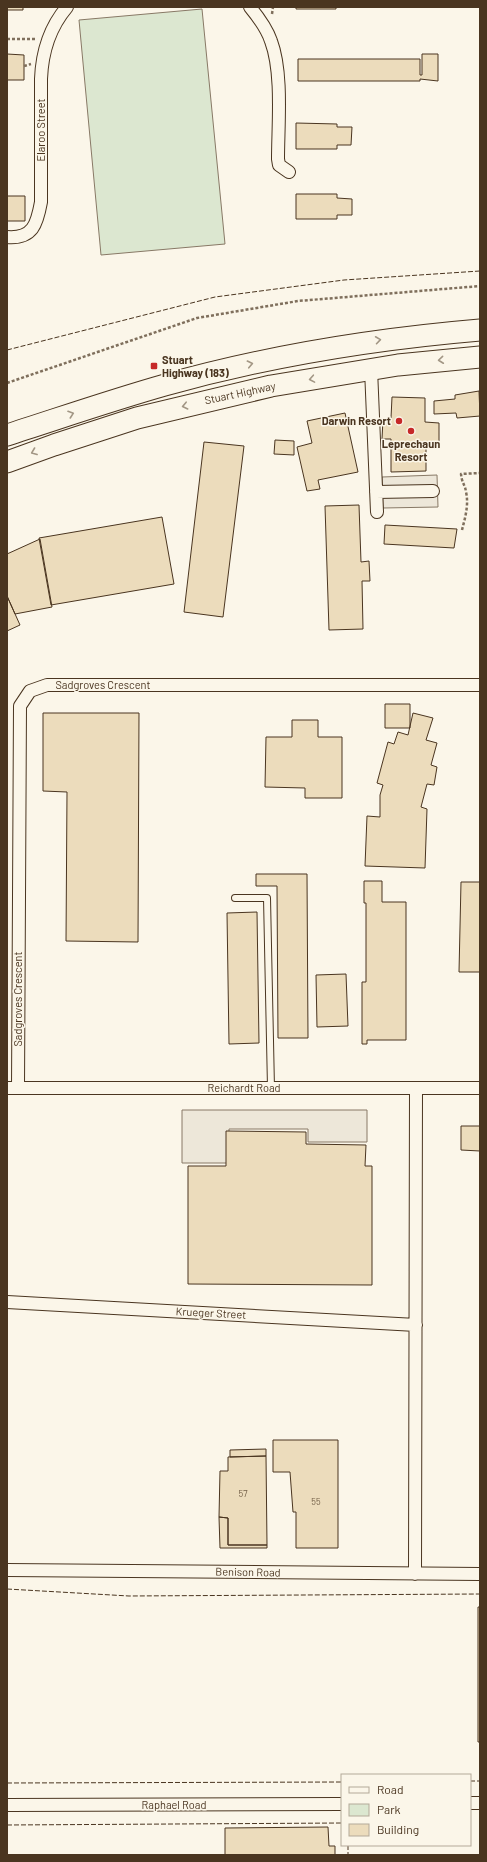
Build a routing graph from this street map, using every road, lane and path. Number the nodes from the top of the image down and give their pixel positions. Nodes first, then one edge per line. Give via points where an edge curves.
1 (67, 7) edge
2 (250, 7) edge
3 (49, 38) junction
4 (7, 39) edge
5 (289, 172) dead end
6 (7, 237) edge
7 (480, 286) edge
8 (480, 330) edge
9 (480, 357) edge
10 (371, 369) junction
11 (7, 383) edge
12 (46, 422) junction
13 (7, 435) edge
14 (54, 445) junction
15 (7, 462) edge
16 (480, 473) edge
17 (432, 491) dead end
18 (376, 492) junction
19 (376, 512) dead end
20 (462, 530) dead end
21 (480, 685) edge
22 (235, 898) dead end
23 (12, 1088) edge
24 (271, 1088) junction
25 (416, 1088) junction
26 (480, 1088) edge
27 (7, 1302) edge
28 (416, 1325) junction
29 (10, 1568) edge
30 (415, 1574) junction
31 (480, 1574) edge
32 (341, 1804) edge
33 (7, 1805) edge

1 - 3 street, Elaroo Street
2 - 5 street via 267,31 274,52 278,89 278,159 279,165
3 - 4 path
3 - 6 street, Elaroo Street via 41,71 39,217 30,232
7 - 11 path via 298,302 197,318
12 -> 8 highway via 167,384 312,351 406,336
9 -> 10 highway, Stuart Highway
10 -> 14 highway, Stuart Highway via 271,386 173,408
10 - 18 street
12 - 13 highway
12 - 14 highway
14 -> 15 highway, Stuart Highway
16 - 20 path via 461,474 462,485 466,490 467,511
17 - 18 street
18 - 19 street
21 - 23 street, Sadgroves Crescent via 47,685 30,692 20,706
22 - 24 lane via 266,898
23 - 24 street, Reichardt Road
24 - 25 street, Reichardt Road
25 - 26 street, Reichardt Road
25 - 28 street
27 - 28 street, Krueger Street
28 - 30 street
29 - 30 street, Benison Road
30 - 31 street, Benison Road
32 - 33 street, Raphael Road

